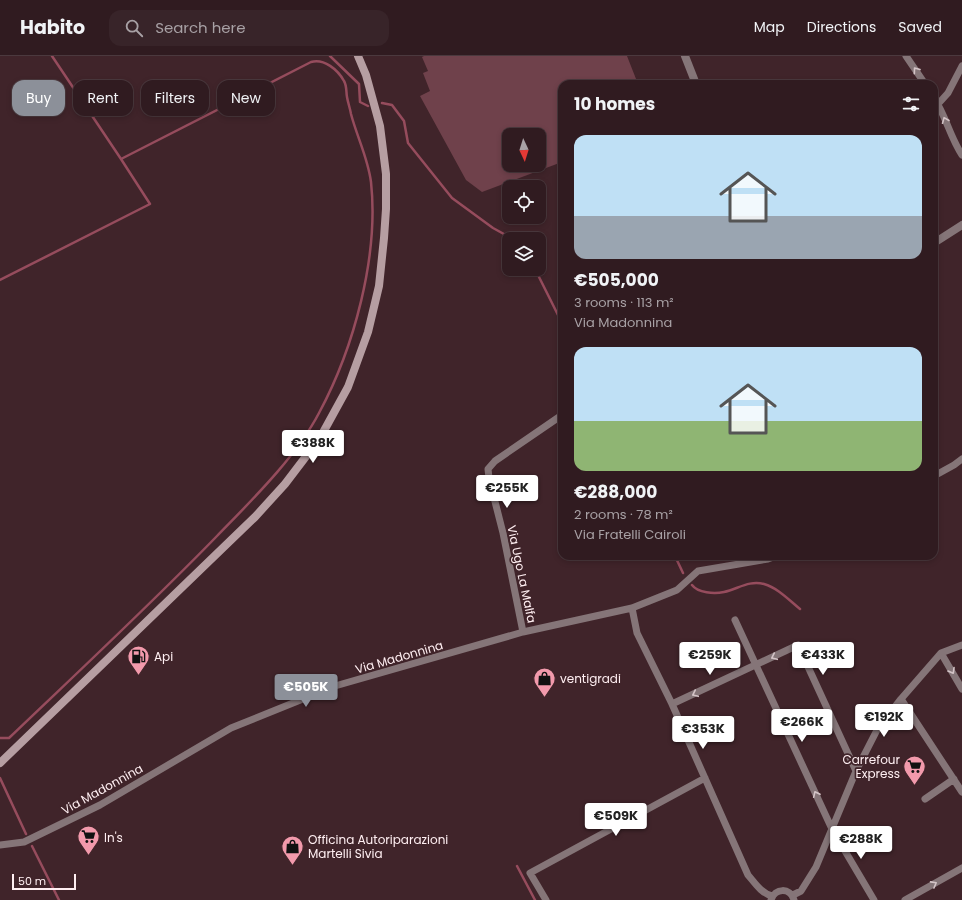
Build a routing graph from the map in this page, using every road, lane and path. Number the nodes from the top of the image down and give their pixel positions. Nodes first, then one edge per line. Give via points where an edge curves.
1 (358, 56) edge
2 (685, 56) edge
3 (906, 56) edge
4 (962, 66) edge
5 (694, 80) edge
6 (923, 80) edge
7 (938, 104) joint
8 (962, 155) edge
9 (962, 225) edge
10 (938, 240) edge
11 (558, 418) edge
12 (962, 459) edge
13 (938, 474) edge
14 (762, 560) edge
15 (632, 608) junction
16 (735, 620) dead end
17 (523, 632) junction
18 (962, 645) edge
19 (941, 653) junction
20 (755, 665) junction
21 (962, 689) edge
22 (900, 699) junction
23 (672, 704) junction
24 (0, 763) edge
25 (856, 771) junction
26 (705, 778) junction
27 (954, 779) junction
28 (962, 792) edge
29 (925, 799) dead end
30 (832, 829) junction
31 (0, 845) edge
32 (962, 868) edge
33 (772, 898) edge
34 (794, 898) edge
35 (546, 900) edge
36 (874, 900) edge
37 (905, 900) edge

1 - 24 main road via 380,126 386,174 386,209 379,286 368,332 348,387 320,438 285,484 255,517
2 - 5 street
6 -> 3 street
4 - 7 street via 948,93
8 -> 7 street via 954,143
9 - 10 street
11 - 17 street, Via Ugo La Malfa via 495,461 488,469
12 - 13 street
14 - 15 street, Via Madonnina via 698,571 677,590
15 - 17 street, Via Madonnina
15 - 23 street via 637,634
16 - 20 street
17 - 31 street, Via Madonnina via 335,686 245,722 100,805 24,842
18 - 19 street
19 -> 21 street
19 - 22 street
20 -> 23 street
25 -> 20 street via 798,645
30 -> 20 street
22 - 25 street via 877,730
22 - 27 street
23 - 26 street
25 - 30 street
26 - 33 street via 748,875
26 - 35 street via 530,873
27 - 28 street
27 - 29 street
30 - 34 street via 816,867
30 - 36 street
37 -> 32 street
33 - 34 street via 775,893 782,890

